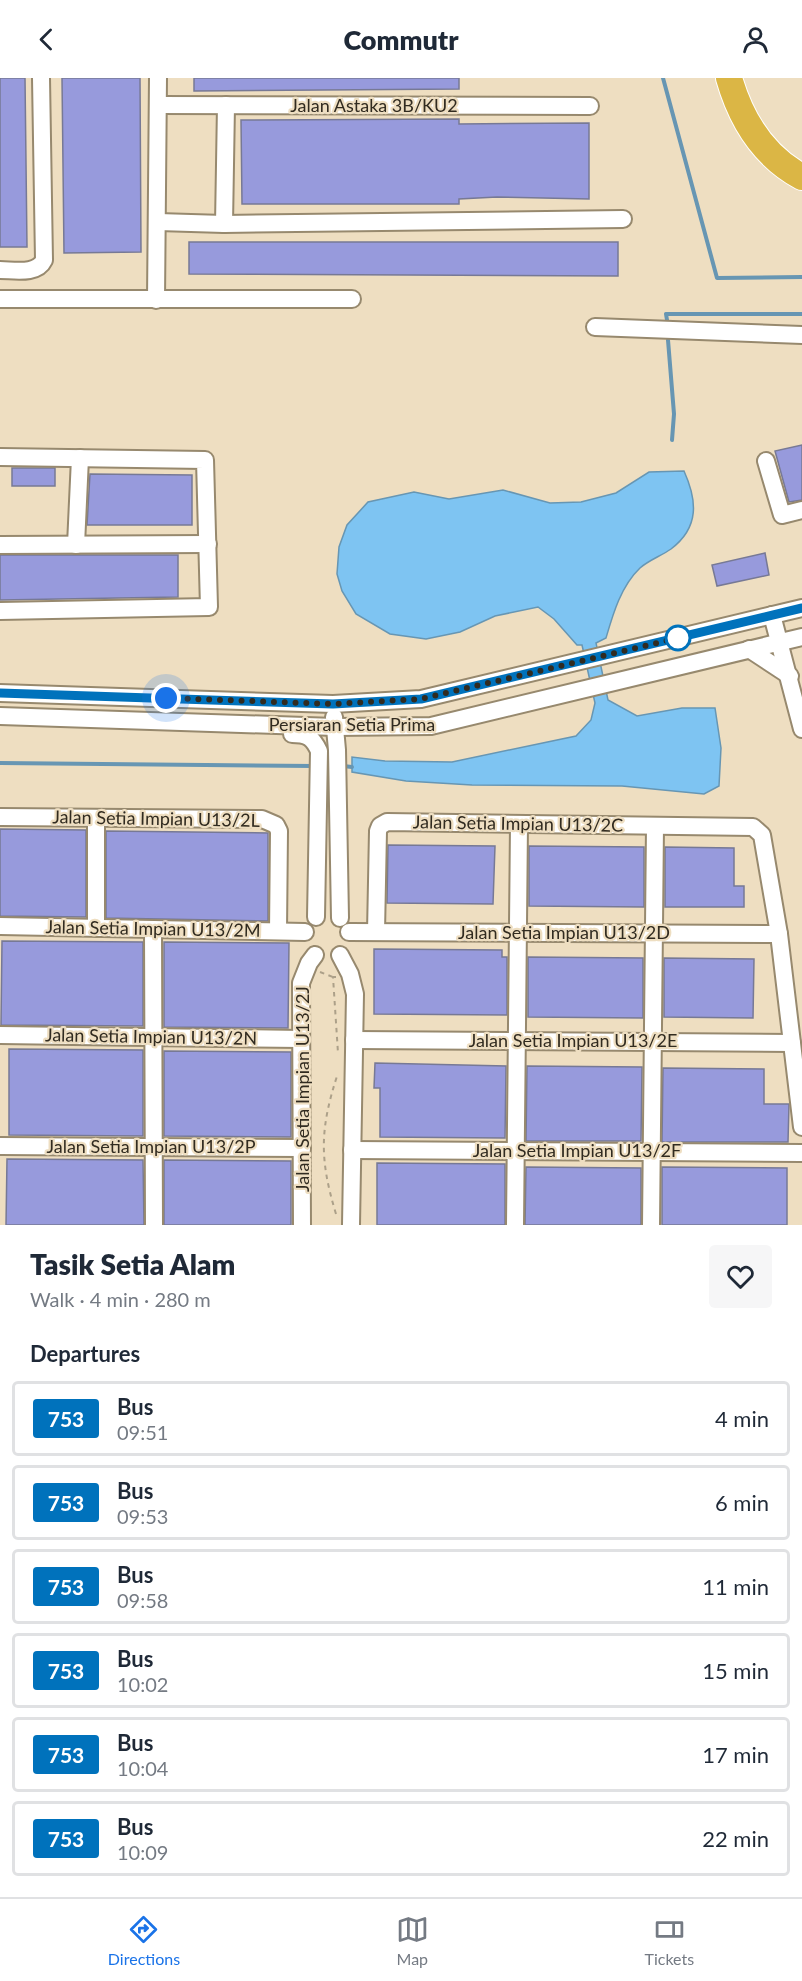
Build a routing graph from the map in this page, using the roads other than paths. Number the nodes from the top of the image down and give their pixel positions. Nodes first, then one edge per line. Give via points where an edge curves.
1 (41, 78) edge
2 (158, 78) edge
3 (729, 78) edge
4 (158, 105) junction
5 (226, 105) junction
6 (590, 106) dead end
7 (802, 177) edge
8 (623, 219) dead end
9 (158, 222) junction
10 (224, 224) junction
11 (0, 270) edge
12 (0, 299) edge
13 (352, 299) dead end
14 (156, 300) junction
15 (595, 327) dead end
16 (802, 335) edge
17 (0, 457) edge
18 (80, 458) junction
19 (766, 460) dead end
20 (802, 510) edge
21 (208, 544) junction
22 (0, 545) edge
23 (76, 545) junction
24 (802, 608) edge
25 (0, 610) edge
26 (772, 615) junction
27 (801, 637) edge
28 (780, 642) junction
29 (749, 649) junction
30 (796, 675) edge
31 (0, 693) edge
32 (333, 704) junction
33 (0, 705) edge
34 (0, 716) edge
35 (52, 716) junction
36 (161, 723) junction
37 (431, 726) junction
38 (335, 727) junction
39 (802, 729) edge
40 (337, 751) junction
41 (0, 817) edge
42 (96, 818) junction
43 (519, 824) junction
44 (655, 826) junction
45 (317, 855) junction
46 (338, 856) junction
47 (316, 917) junction
48 (340, 918) junction
49 (0, 926) edge
50 (96, 928) junction
51 (153, 929) junction
52 (278, 931) junction
53 (305, 932) junction
54 (350, 932) junction
55 (376, 932) junction
56 (518, 933) junction
57 (654, 933) junction
58 (779, 933) junction
59 (315, 956) junction
60 (343, 962) junction
61 (0, 1035) edge
62 (153, 1037) junction
63 (301, 1039) junction
64 (354, 1040) junction
65 (516, 1041) junction
66 (651, 1042) junction
67 (792, 1043) junction
68 (802, 1127) edge
69 (0, 1146) edge
70 (153, 1147) junction
71 (302, 1148) junction
72 (352, 1150) junction
73 (515, 1151) junction
74 (651, 1152) junction
75 (802, 1153) edge
76 (345, 1223) edge
77 (154, 1225) edge
78 (302, 1225) edge
79 (515, 1225) edge
80 (651, 1225) edge

1 - 11 street via 44,260 33,270
2 - 4 street
3 - 7 highway via 736,104 761,144
4 - 5 street, Jalan Astaka 3B/KU2
4 - 9 street
5 - 6 street, Jalan Astaka 3B/KU2
5 - 10 street
8 - 10 street
9 - 10 street
9 - 14 street
12 - 14 street
13 - 14 street
15 - 16 street
17 - 18 street
18 - 21 street via 205,460
18 - 23 street
19 - 20 street via 782,515
21 - 23 street
21 - 25 street via 209,607
22 - 23 street
24 - 26 street, Persiaran Setia Prima
26 - 28 street
26 - 32 street, Persiaran Setia Prima via 421,699
27 - 28 street, Persiaran Setia Prima
27 - 30 street
28 - 29 street, Persiaran Setia Prima
28 - 30 street
29 - 30 street
29 - 37 street, Persiaran Setia Prima
30 - 39 street
31 - 32 street, Persiaran Setia Prima
32 - 38 street
33 - 35 street
34 - 35 street, Persiaran Setia Prima
35 - 36 street, Persiaran Setia Prima
36 - 38 street, Persiaran Setia Prima
36 - 45 street via 194,732 303,734 313,739 319,751
37 - 38 street, Persiaran Setia Prima
37 - 40 street via 412,735 353,736
38 - 40 street
40 - 46 street
41 - 42 street, Jalan Setia Impian U13/2L
42 - 50 street
42 - 52 street, Jalan Setia Impian U13/2L via 262,819 272,823 279,831
43 - 44 street, Jalan Setia Impian U13/2C
43 - 55 street, Jalan Setia Impian U13/2C via 387,822 380,826
43 - 56 street
44 - 57 street
44 - 58 street, Jalan Setia Impian U13/2C via 753,827 762,835
45 - 46 street
45 - 47 street
46 - 48 street
47 - 48 street via 328,914
47 - 53 street
48 - 54 street
49 - 50 street, Jalan Setia Impian U13/2M
50 - 51 street, Jalan Setia Impian U13/2M
51 - 52 street, Jalan Setia Impian U13/2M
51 - 62 street
52 - 53 street, Jalan Setia Impian U13/2M
53 - 59 street via 307,945
54 - 55 street, Jalan Setia Impian U13/2D
54 - 60 street
55 - 56 street, Jalan Setia Impian U13/2D
56 - 57 street, Jalan Setia Impian U13/2D
56 - 65 street
57 - 58 street, Jalan Setia Impian U13/2D
57 - 66 street
58 - 67 street
59 - 60 street
59 - 63 street, Jalan Setia Impian U13/2J via 301,983
60 - 64 street via 355,994
61 - 62 street, Jalan Setia Impian U13/2N
62 - 63 street, Jalan Setia Impian U13/2N
62 - 70 street
63 - 71 street, Jalan Setia Impian U13/2J
64 - 65 street, Jalan Setia Impian U13/2E
64 - 72 street
65 - 66 street, Jalan Setia Impian U13/2E
65 - 73 street
66 - 67 street, Jalan Setia Impian U13/2E
66 - 74 street
67 - 68 street
69 - 70 street, Jalan Setia Impian U13/2P
70 - 71 street, Jalan Setia Impian U13/2P
70 - 77 street
71 - 78 street, Jalan Setia Impian U13/2J
72 - 73 street, Jalan Setia Impian U13/2F
72 - 76 street
73 - 74 street, Jalan Setia Impian U13/2F
73 - 79 street
74 - 75 street, Jalan Setia Impian U13/2F
74 - 80 street

